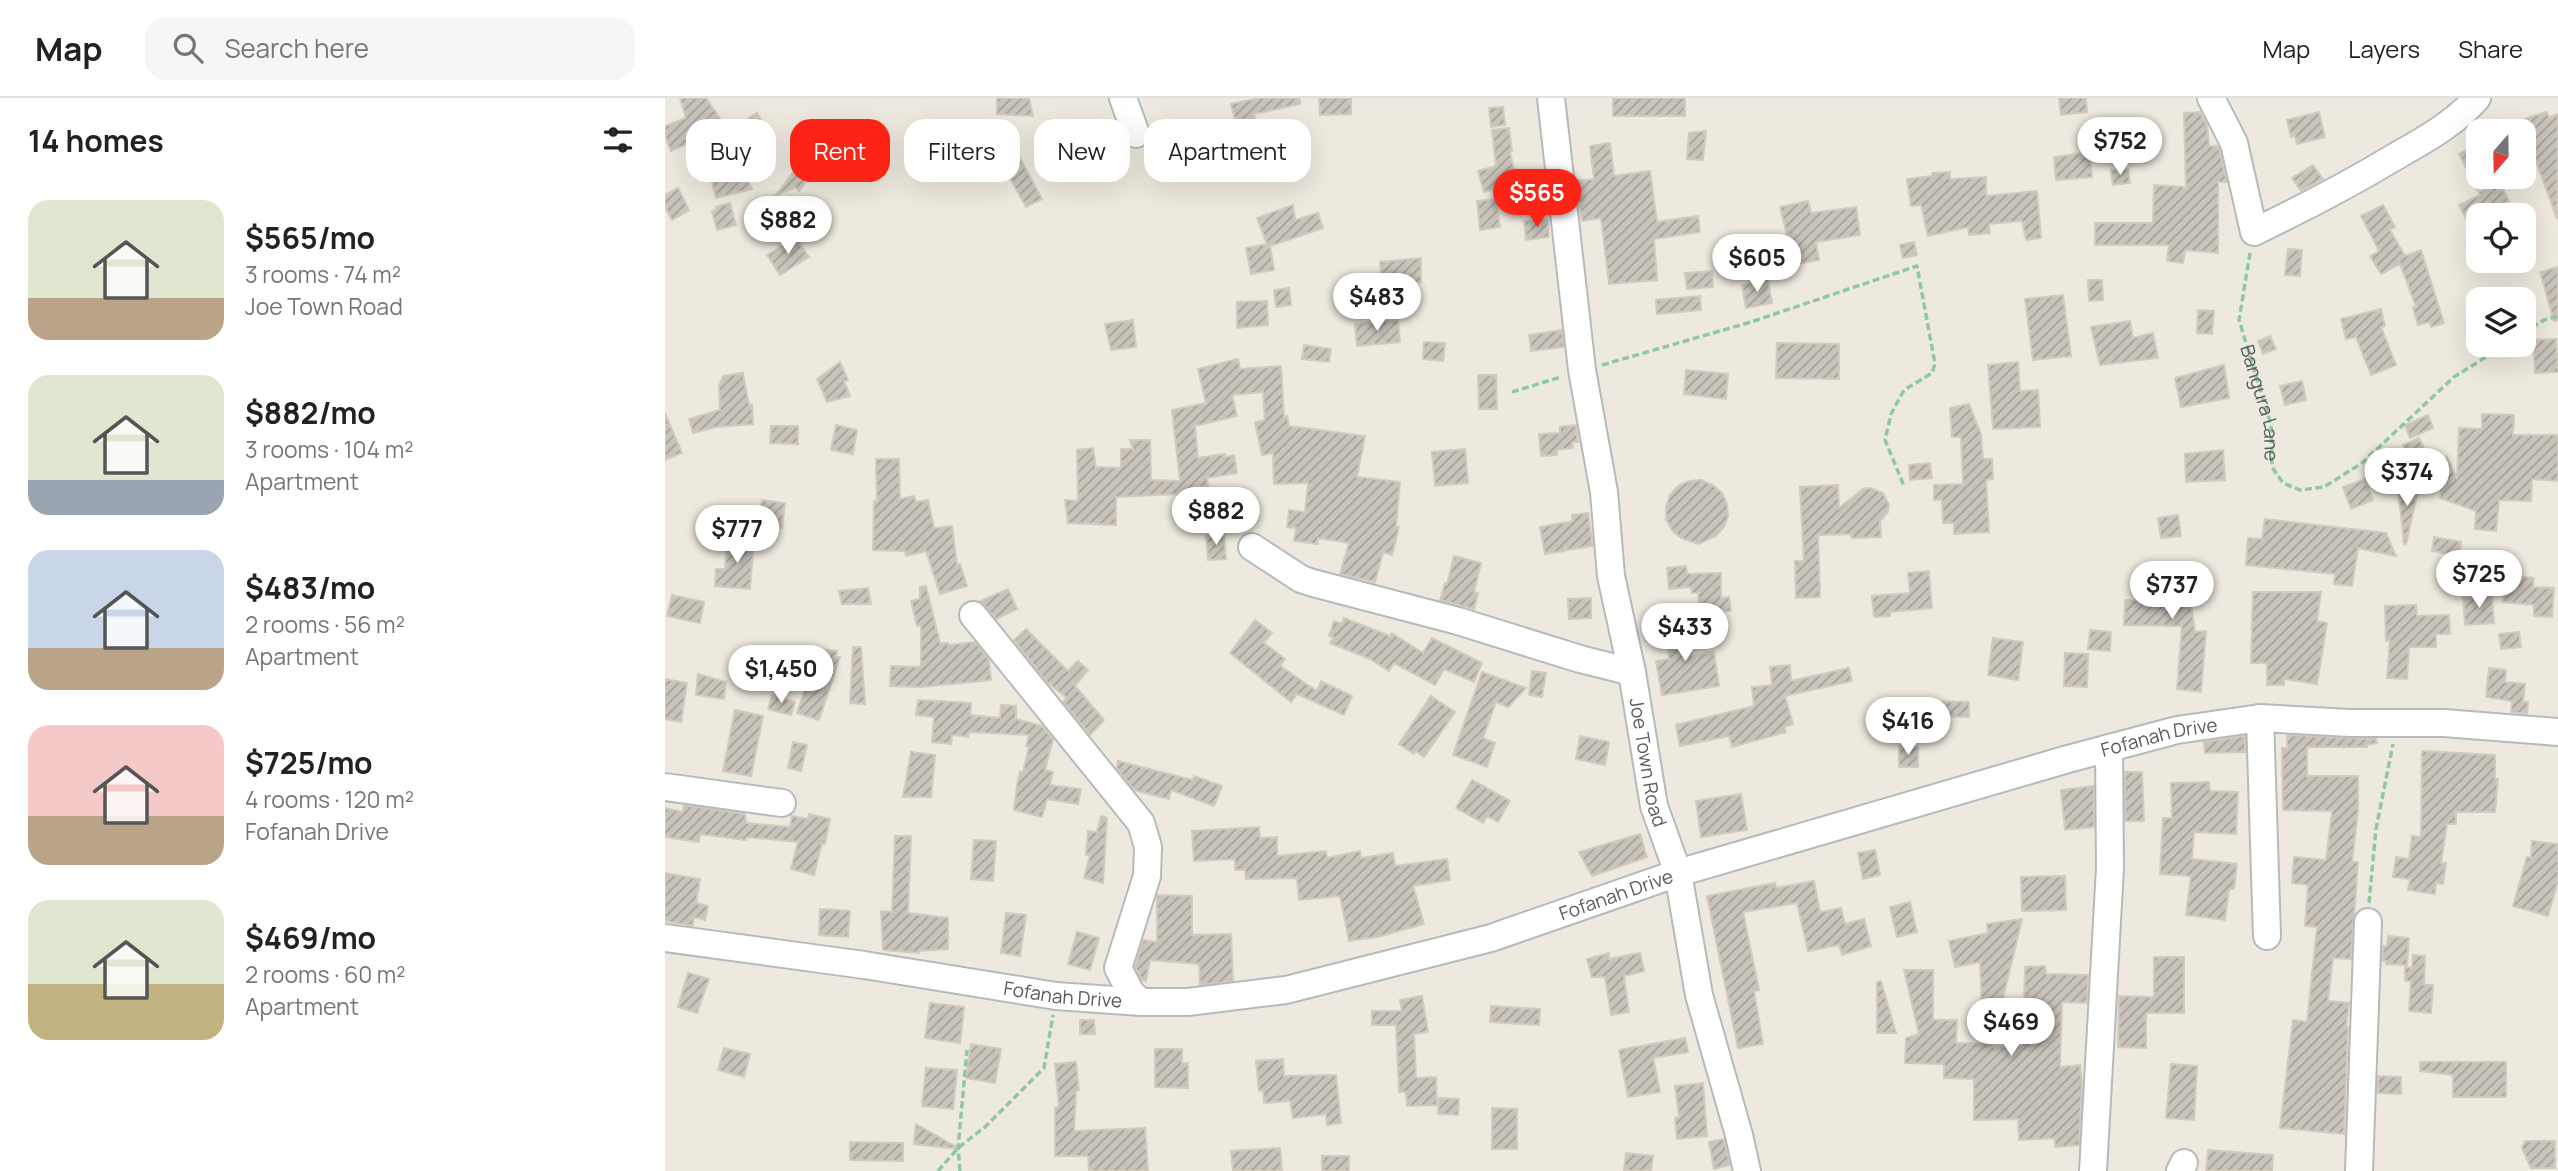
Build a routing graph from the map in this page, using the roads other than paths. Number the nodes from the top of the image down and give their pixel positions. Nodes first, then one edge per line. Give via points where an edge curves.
1 (1123, 98) edge
2 (1551, 98) edge
3 (2211, 98) edge
4 (2477, 98) edge
5 (1136, 134) dead end
6 (1252, 547) dead end
7 (973, 615) dead end
8 (1632, 672) junction
9 (2260, 718) junction
10 (2558, 732) edge
11 (2109, 748) junction
12 (665, 787) edge
13 (782, 803) dead end
14 (1678, 873) junction
15 (2368, 922) road end
16 (2267, 936) dead end
17 (665, 938) edge
18 (1142, 1002) junction
19 (1747, 1171) edge
20 (2093, 1171) edge
21 (2359, 1171) edge

1 - 5 street
2 - 8 street, Joe Town Road via 1583,370 1604,492 1611,576
3 - 4 street via 2234,143 2254,232 2331,195 2435,135
6 - 8 street via 1313,583
7 - 18 street via 1141,823 1148,848 1147,876 1118,968 1131,993
8 - 14 street, Joe Town Road via 1654,806
9 - 10 street, Fofanah Drive via 2444,723
9 - 11 street, Fofanah Drive via 2177,730
9 - 16 street
11 - 14 street, Fofanah Drive
11 - 20 street via 2110,868
12 - 13 street
14 - 18 street, Fofanah Drive via 1491,938 1286,990 1188,1002
14 - 19 street, Joe Town Road via 1699,995
15 - 21 street
17 - 18 street, Fofanah Drive via 1056,996

